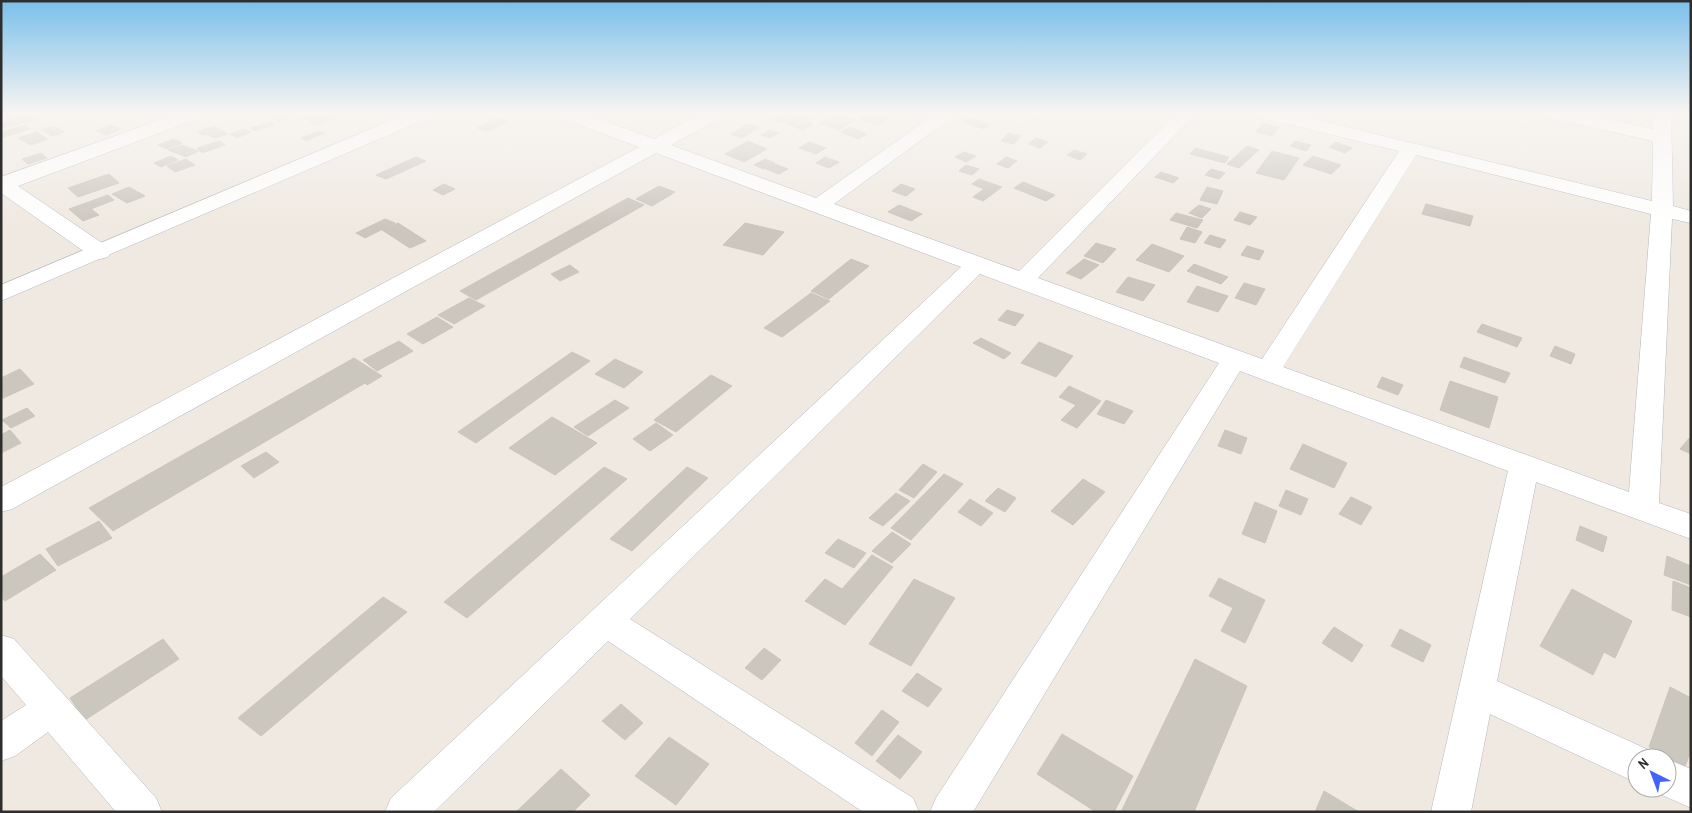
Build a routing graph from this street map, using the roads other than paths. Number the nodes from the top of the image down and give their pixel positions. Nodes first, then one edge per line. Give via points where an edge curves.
1 (95, 150) edge
2 (338, 150) edge
3 (648, 150) edge
4 (666, 150) edge
5 (897, 150) edge
6 (1151, 150) edge
7 (1409, 150) edge
8 (1418, 150) edge
9 (1662, 150) edge
10 (2, 184) edge
11 (818, 206) junction
12 (1662, 210) junction
13 (1691, 217) edge
14 (100, 252) junction
15 (976, 264) junction
16 (1022, 281) junction
17 (1, 294) edge
18 (1235, 359) junction
19 (1267, 371) junction
20 (1524, 466) junction
21 (1, 501) edge
22 (1643, 509) junction
23 (1691, 527) edge
24 (604, 621) junction
25 (1, 650) edge
26 (1477, 690) junction
27 (52, 708) junction
28 (1, 743) edge
29 (1627, 759) edge
30 (1677, 783) edge
31 (1691, 789) edge
32 (142, 812) edge
33 (406, 812) edge
34 (899, 812) edge
35 (950, 812) edge
36 (1451, 812) edge

1 - 10 street
2 - 14 street
3 - 21 street
4 - 11 street
5 - 11 street
6 - 16 street
7 - 19 street
8 - 12 street
9 - 12 street
10 - 14 street
11 - 15 street
12 - 13 street
12 - 22 street
14 - 17 street
15 - 16 street
15 - 24 street
16 - 18 street
18 - 19 street
18 - 35 street
19 - 20 street
20 - 22 street
20 - 26 street
22 - 23 street
24 - 33 street
24 - 34 street
25 - 27 street
26 - 29 street
26 - 36 street
27 - 28 street
27 - 32 street
30 - 31 street

